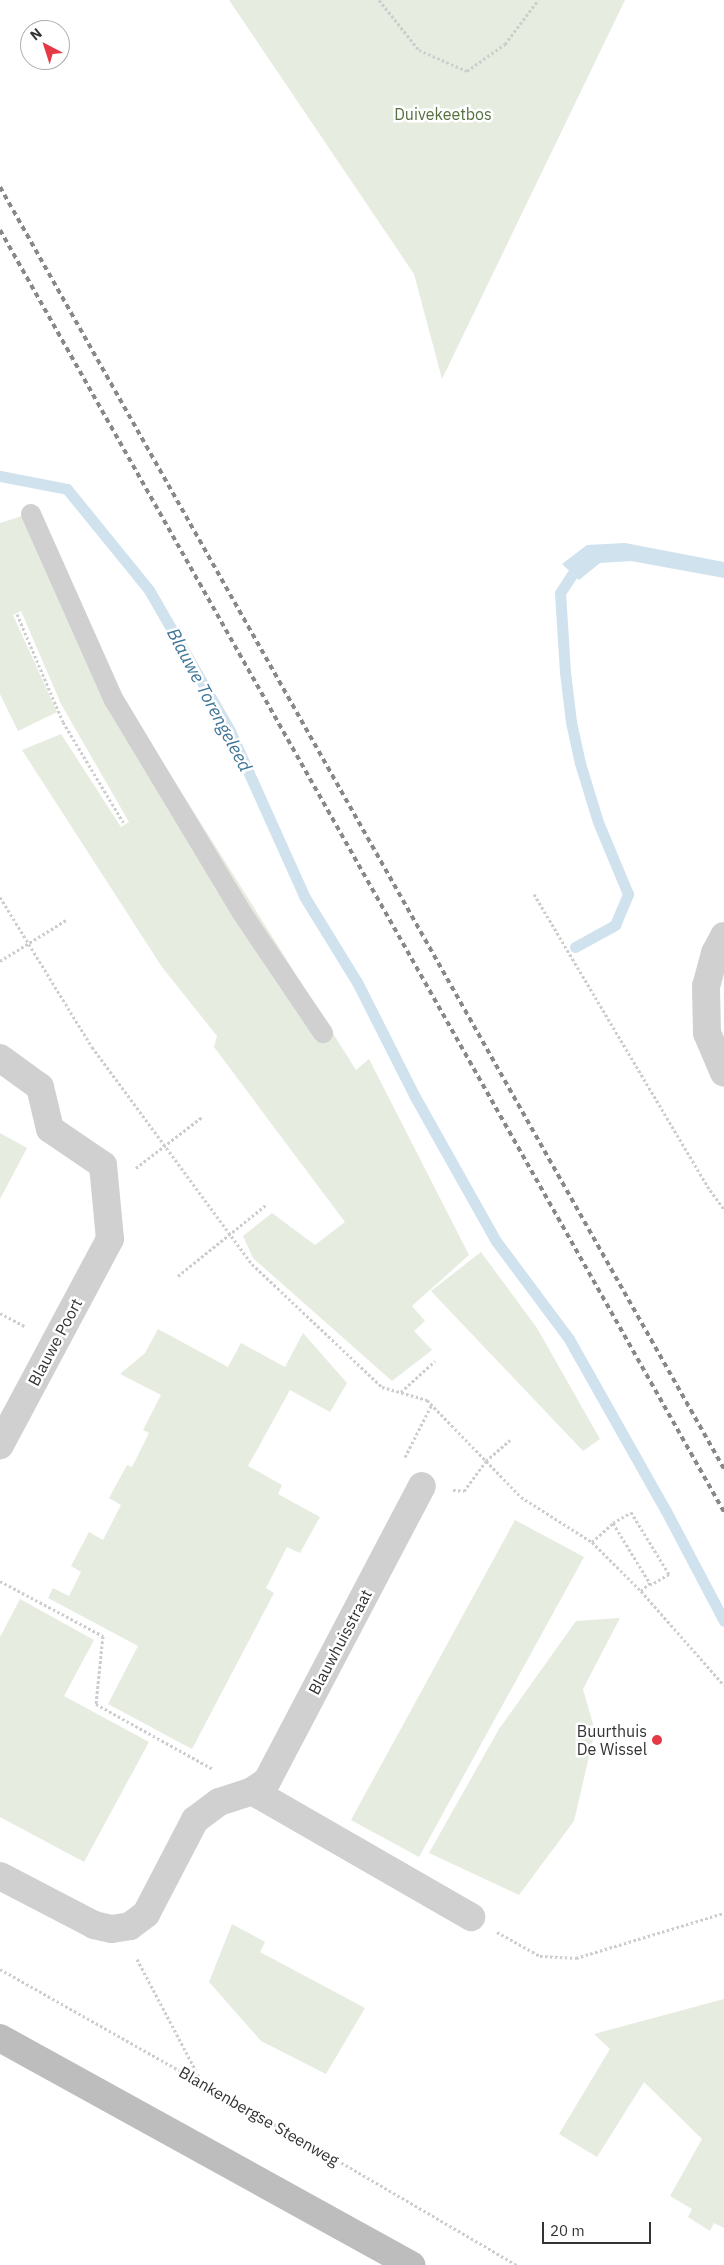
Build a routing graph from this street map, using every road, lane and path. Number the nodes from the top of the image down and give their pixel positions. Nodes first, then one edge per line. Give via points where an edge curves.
1 (379, 0) edge
2 (538, 0) edge
3 (31, 514) dead end
4 (17, 614) dead end
5 (123, 822) dead end
6 (534, 894) dead end
7 (0, 897) edge
8 (66, 920) dead end
9 (724, 936) edge
10 (29, 944) junction
11 (0, 961) edge
12 (323, 1033) dead end
13 (0, 1058) edge
14 (724, 1073) edge
15 (202, 1117) dead end
16 (164, 1146) junction
17 (106, 1191) junction
18 (267, 1204) dead end
19 (724, 1209) edge
20 (229, 1235) junction
21 (178, 1276) dead end
22 (435, 1361) dead end
23 (401, 1393) junction
24 (510, 1440) dead end
25 (0, 1445) edge
26 (486, 1461) junction
27 (422, 1486) dead end
28 (613, 1524) junction
29 (592, 1542) junction
30 (0, 1581) edge
31 (650, 1583) junction
32 (641, 1591) junction
33 (724, 1685) edge
34 (252, 1791) junction
35 (0, 1876) edge
36 (724, 1913) edge
37 (471, 1917) joint
38 (112, 1929) junction
39 (0, 1969) edge
40 (0, 2038) edge
41 (203, 2084) junction
42 (411, 2265) edge
43 (517, 2265) edge

1 - 2 path via 420,50 468,72 505,44
3 - 12 lane via 114,700 242,913
4 - 5 path via 63,722
6 - 19 path
7 - 10 path
8 - 10 path
9 - 14 street via 714,953 706,986 707,1033
10 - 11 path
10 - 16 path via 92,1047
13 - 17 street via 40,1086 50,1129 103,1165
15 - 16 path
16 - 17 path
16 - 20 path
17 - 25 street, Blauwe Poort via 110,1239
18 - 20 path
20 - 21 path
20 - 23 path via 252,1264 382,1387
22 - 23 path
23 - 26 path via 427,1400
24 - 26 path
26 - 29 path via 521,1497
27 - 34 street, Blauwhuisstraat via 267,1781
28 - 29 path
28 - 31 path
28 - 31 path via 632,1512 669,1574
29 - 32 path
30 - 34 path via 103,1636 96,1704
31 - 32 path
32 - 33 path
34 - 37 street
34 - 38 street, Blauwhuisstraat via 219,1802 195,1820 146,1914 130,1926
35 - 38 street via 94,1925
36 - 37 path via 576,1958 540,1956
38 - 41 path via 132,1950
39 - 41 path, Blankenbergse Steenweg
40 - 42 main road
41 - 43 path, Blankenbergse Steenweg

